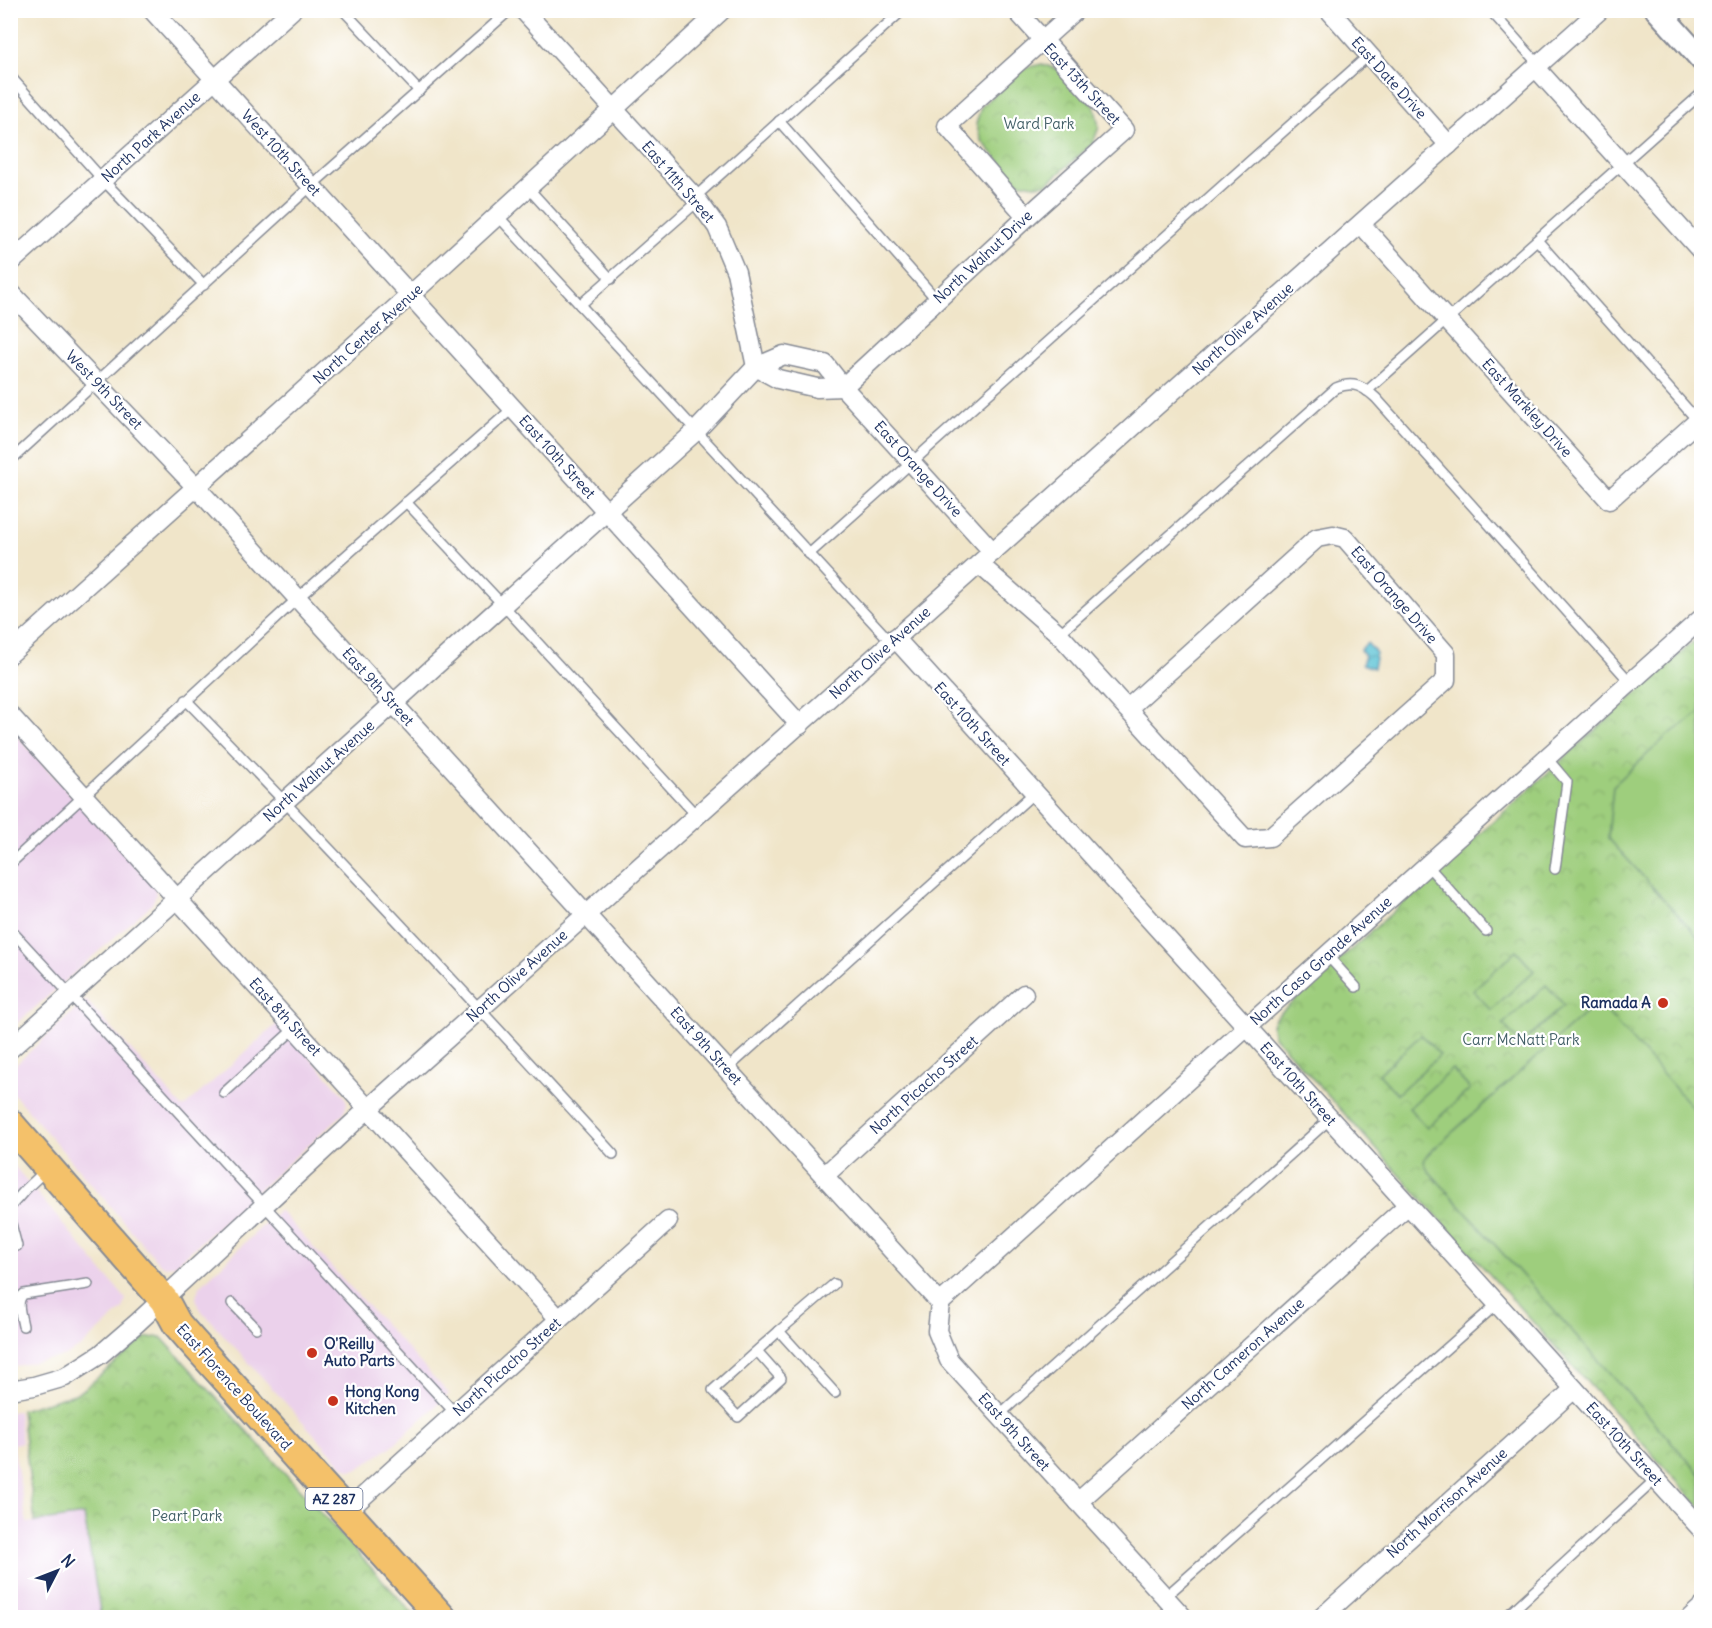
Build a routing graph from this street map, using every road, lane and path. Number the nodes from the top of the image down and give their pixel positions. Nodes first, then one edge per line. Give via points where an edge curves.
1 (152, 10) edge
2 (292, 10) edge
3 (343, 10) edge
4 (510, 10) edge
5 (523, 10) edge
6 (722, 10) edge
7 (903, 10) edge
8 (1016, 10) edge
9 (1076, 10) edge
10 (1329, 10) edge
11 (1490, 10) edge
12 (1600, 10) edge
13 (1670, 15) edge
14 (1042, 40) junction
15 (1369, 55) junction
16 (1701, 60) edge
17 (1537, 67) junction
18 (10, 76) edge
19 (215, 80) junction
20 (419, 91) junction
21 (1701, 93) edge
22 (613, 110) junction
23 (779, 121) junction
24 (1124, 130) joint
25 (1449, 145) junction
26 (1622, 163) junction
27 (103, 180) junction
28 (312, 186) junction
29 (528, 188) junction
30 (696, 200) junction
31 (498, 216) junction
32 (1027, 216) junction
33 (1361, 224) junction
34 (1537, 240) junction
35 (1701, 252) edge
36 (10, 263) edge
37 (611, 279) junction
38 (204, 285) junction
39 (10, 292) edge
40 (410, 295) junction
41 (937, 300) junction
42 (580, 306) junction
43 (1447, 320) junction
44 (756, 367) junction
45 (97, 382) junction
46 (843, 387) junction
47 (1367, 391) junction
48 (513, 408) junction
49 (1699, 418) edge
50 (696, 431) junction
51 (10, 461) edge
52 (912, 462) junction
53 (197, 488) junction
54 (406, 502) junction
55 (606, 512) junction
56 (809, 554) junction
57 (986, 558) junction
58 (297, 598) junction
59 (503, 605) junction
60 (1701, 618) edge
61 (1059, 634) junction
62 (893, 640) junction
63 (10, 654) edge
64 (1630, 682) junction
65 (186, 700) junction
66 (394, 704) junction
67 (1127, 710) junction
68 (10, 715) edge
69 (800, 725) junction
70 (1546, 757) junction
71 (1035, 792) junction
72 (84, 796) junction
73 (285, 801) junction
74 (697, 816) junction
75 (10, 864) edge
76 (1427, 865) junction
77 (1555, 869) dead end
78 (177, 899) junction
79 (586, 915) junction
80 (10, 929) edge
81 (1486, 931) dead end
82 (1327, 956) junction
83 (1356, 987) dead end
84 (1024, 994) dead end
85 (70, 995) junction
86 (480, 1009) junction
87 (1247, 1028) junction
88 (295, 1029) junction
89 (10, 1049) edge
90 (727, 1069) junction
91 (224, 1093) dead end
92 (368, 1109) junction
93 (1330, 1119) junction
94 (10, 1124) edge
95 (613, 1154) dead end
96 (49, 1168) junction
97 (824, 1176) junction
98 (1408, 1205) junction
99 (264, 1206) junction
100 (10, 1207) edge
101 (671, 1219) dead end
102 (10, 1220) edge
103 (17, 1246) dead end
104 (88, 1284) dead end
105 (834, 1284) dead end
106 (164, 1300) junction
107 (940, 1303) junction
108 (232, 1304) dead end
109 (1497, 1304) junction
110 (559, 1319) junction
111 (23, 1326) dead end
112 (256, 1328) dead end
113 (779, 1331) junction
114 (757, 1351) junction
115 (1574, 1389) junction
116 (10, 1390) edge
117 (835, 1393) dead end
118 (455, 1413) junction
119 (999, 1415) junction
120 (1656, 1479) junction
121 (1078, 1502) junction
122 (346, 1512) junction
123 (1701, 1530) edge
124 (1165, 1597) junction
125 (1701, 1607) edge
126 (442, 1617) edge
127 (1184, 1617) edge
128 (1321, 1617) edge
129 (1505, 1617) edge
130 (1690, 1617) edge

1 - 19 street, West 10th Street
2 - 19 street, North Park Avenue
3 - 20 lane
4 - 20 lane
5 - 22 street, East 11th Street
6 - 22 street, North Center Avenue
7 - 23 lane
8 - 14 street, East 13th Street
9 - 14 street
10 - 15 street, East Date Drive
11 - 17 lane
12 - 17 street, North Olive Avenue
13 - 16 street
14 - 24 street, East 13th Street
14 - 32 street via 947,126
15 - 25 street, East Date Drive
15 - 52 lane
17 - 25 street, North Olive Avenue
17 - 26 street
18 - 27 lane
19 - 27 street, North Park Avenue
19 - 28 street, West 10th Street
20 - 28 lane
21 - 26 lane
22 - 29 street, North Center Avenue
22 - 30 street, East 11th Street
23 - 30 lane
23 - 41 lane
24 - 32 street, North Walnut Drive
25 - 33 street, North Olive Avenue
26 - 34 lane
26 - 35 street
27 - 36 street, North Park Avenue
27 - 38 lane
28 - 38 lane
28 - 40 street, West 10th Street
29 - 31 street, North Center Avenue
29 - 37 lane
30 - 37 lane
30 - 44 street, East 11th Street via 717,227 736,272
31 - 40 street, North Center Avenue
31 - 42 lane
32 - 41 street, North Walnut Drive
33 - 43 street, East Markley Drive
33 - 57 street, North Olive Avenue
34 - 43 lane
34 - 49 lane
37 - 42 lane
38 - 45 lane
39 - 45 street, West 9th Street
40 - 48 street, East 10th Street
40 - 53 street, North Center Avenue
41 - 46 street, North Walnut Drive
42 - 50 lane
43 - 47 lane
43 - 49 street, East Markley Drive via 1609,500
44 - 46 street via 778,379 817,388
44 - 46 street, East Orange Drive via 784,355 825,364
44 - 50 street, North Walnut Avenue
45 - 51 lane
45 - 53 street, West 9th Street
46 - 52 street, East Orange Drive
47 - 61 lane via 1346,384 1336,388
47 - 64 lane
48 - 54 lane
48 - 55 street, East 10th Street
50 - 55 street, North Walnut Avenue
50 - 56 lane
52 - 56 lane
52 - 57 street, East Orange Drive
53 - 58 street, East 9th Street
53 - 63 street, North Center Avenue
54 - 58 lane
54 - 59 lane
55 - 59 street, North Walnut Avenue
55 - 69 street, East 10th Street
56 - 62 lane
57 - 61 street, East Orange Drive
57 - 62 street, North Olive Avenue
58 - 65 lane
58 - 66 street, East 9th Street
59 - 66 street, North Walnut Avenue
59 - 74 lane
60 - 64 street, North Casa Grande Avenue
61 - 67 street, East Orange Drive
62 - 69 street, North Olive Avenue
62 - 71 street, East 10th Street
64 - 70 street, North Casa Grande Avenue
65 - 72 lane
65 - 73 lane
66 - 73 street, North Walnut Avenue
66 - 79 street, East 9th Street
67 - 67 street, East Orange Drive via 1245,839 1270,837 1446,680 1446,654 1345,538 1333,535 1317,538
68 - 72 street, East 8th Street
69 - 74 street, North Olive Avenue
70 - 76 street, North Casa Grande Avenue
70 - 77 lane via 1568,782
71 - 87 street, East 10th Street
71 - 90 lane
72 - 75 lane
72 - 78 street, East 8th Street
73 - 78 street, North Walnut Avenue
73 - 86 lane
74 - 79 street, North Olive Avenue
76 - 81 lane
76 - 82 street, North Casa Grande Avenue
78 - 85 street, North Walnut Avenue
78 - 88 street, East 8th Street
79 - 86 street, North Olive Avenue
79 - 90 street, East 9th Street
80 - 85 lane
82 - 83 lane
82 - 87 street, North Casa Grande Avenue
84 - 97 street, North Picacho Street
85 - 89 street, North Walnut Avenue
85 - 99 lane
86 - 92 street, North Olive Avenue
86 - 95 lane
87 - 93 street, East 10th Street
87 - 107 street, North Casa Grande Avenue
88 - 91 lane
88 - 92 street, East 8th Street
90 - 97 street, East 9th Street
92 - 99 street, North Olive Avenue
92 - 110 street, East 8th Street
93 - 98 street, East 10th Street
93 - 119 lane
94 - 96 main road, East Florence Boulevard / AZ 287
96 - 100 lane
96 - 106 main road, East Florence Boulevard / AZ 287
97 - 107 street, East 9th Street
98 - 109 street, East 10th Street
98 - 121 street, North Cameron Avenue
99 - 106 street, North Olive Avenue
99 - 118 lane
101 - 110 street, North Picacho Street
102 - 103 lane
104 - 111 lane via 21,1295
105 - 113 lane
106 - 116 street, North Olive Avenue via 101,1354 66,1377
106 - 122 main road, East Florence Boulevard / AZ 287 via 181,1329
107 - 119 street, East 9th Street via 937,1331 948,1360
108 - 112 lane
109 - 115 street, East 10th Street
109 - 124 lane
110 - 118 street, North Picacho Street
113 - 114 lane
113 - 117 lane
114 - 114 lane via 781,1378 738,1417 713,1390
115 - 120 street, East 10th Street
115 - 128 street, North Morrison Avenue
118 - 122 street, North Picacho Street
119 - 121 street, East 9th Street
120 - 123 street, East 10th Street
120 - 129 lane
121 - 124 street, East 9th Street
122 - 126 main road, East Florence Boulevard / AZ 287
124 - 127 street, East 9th Street
125 - 130 street

